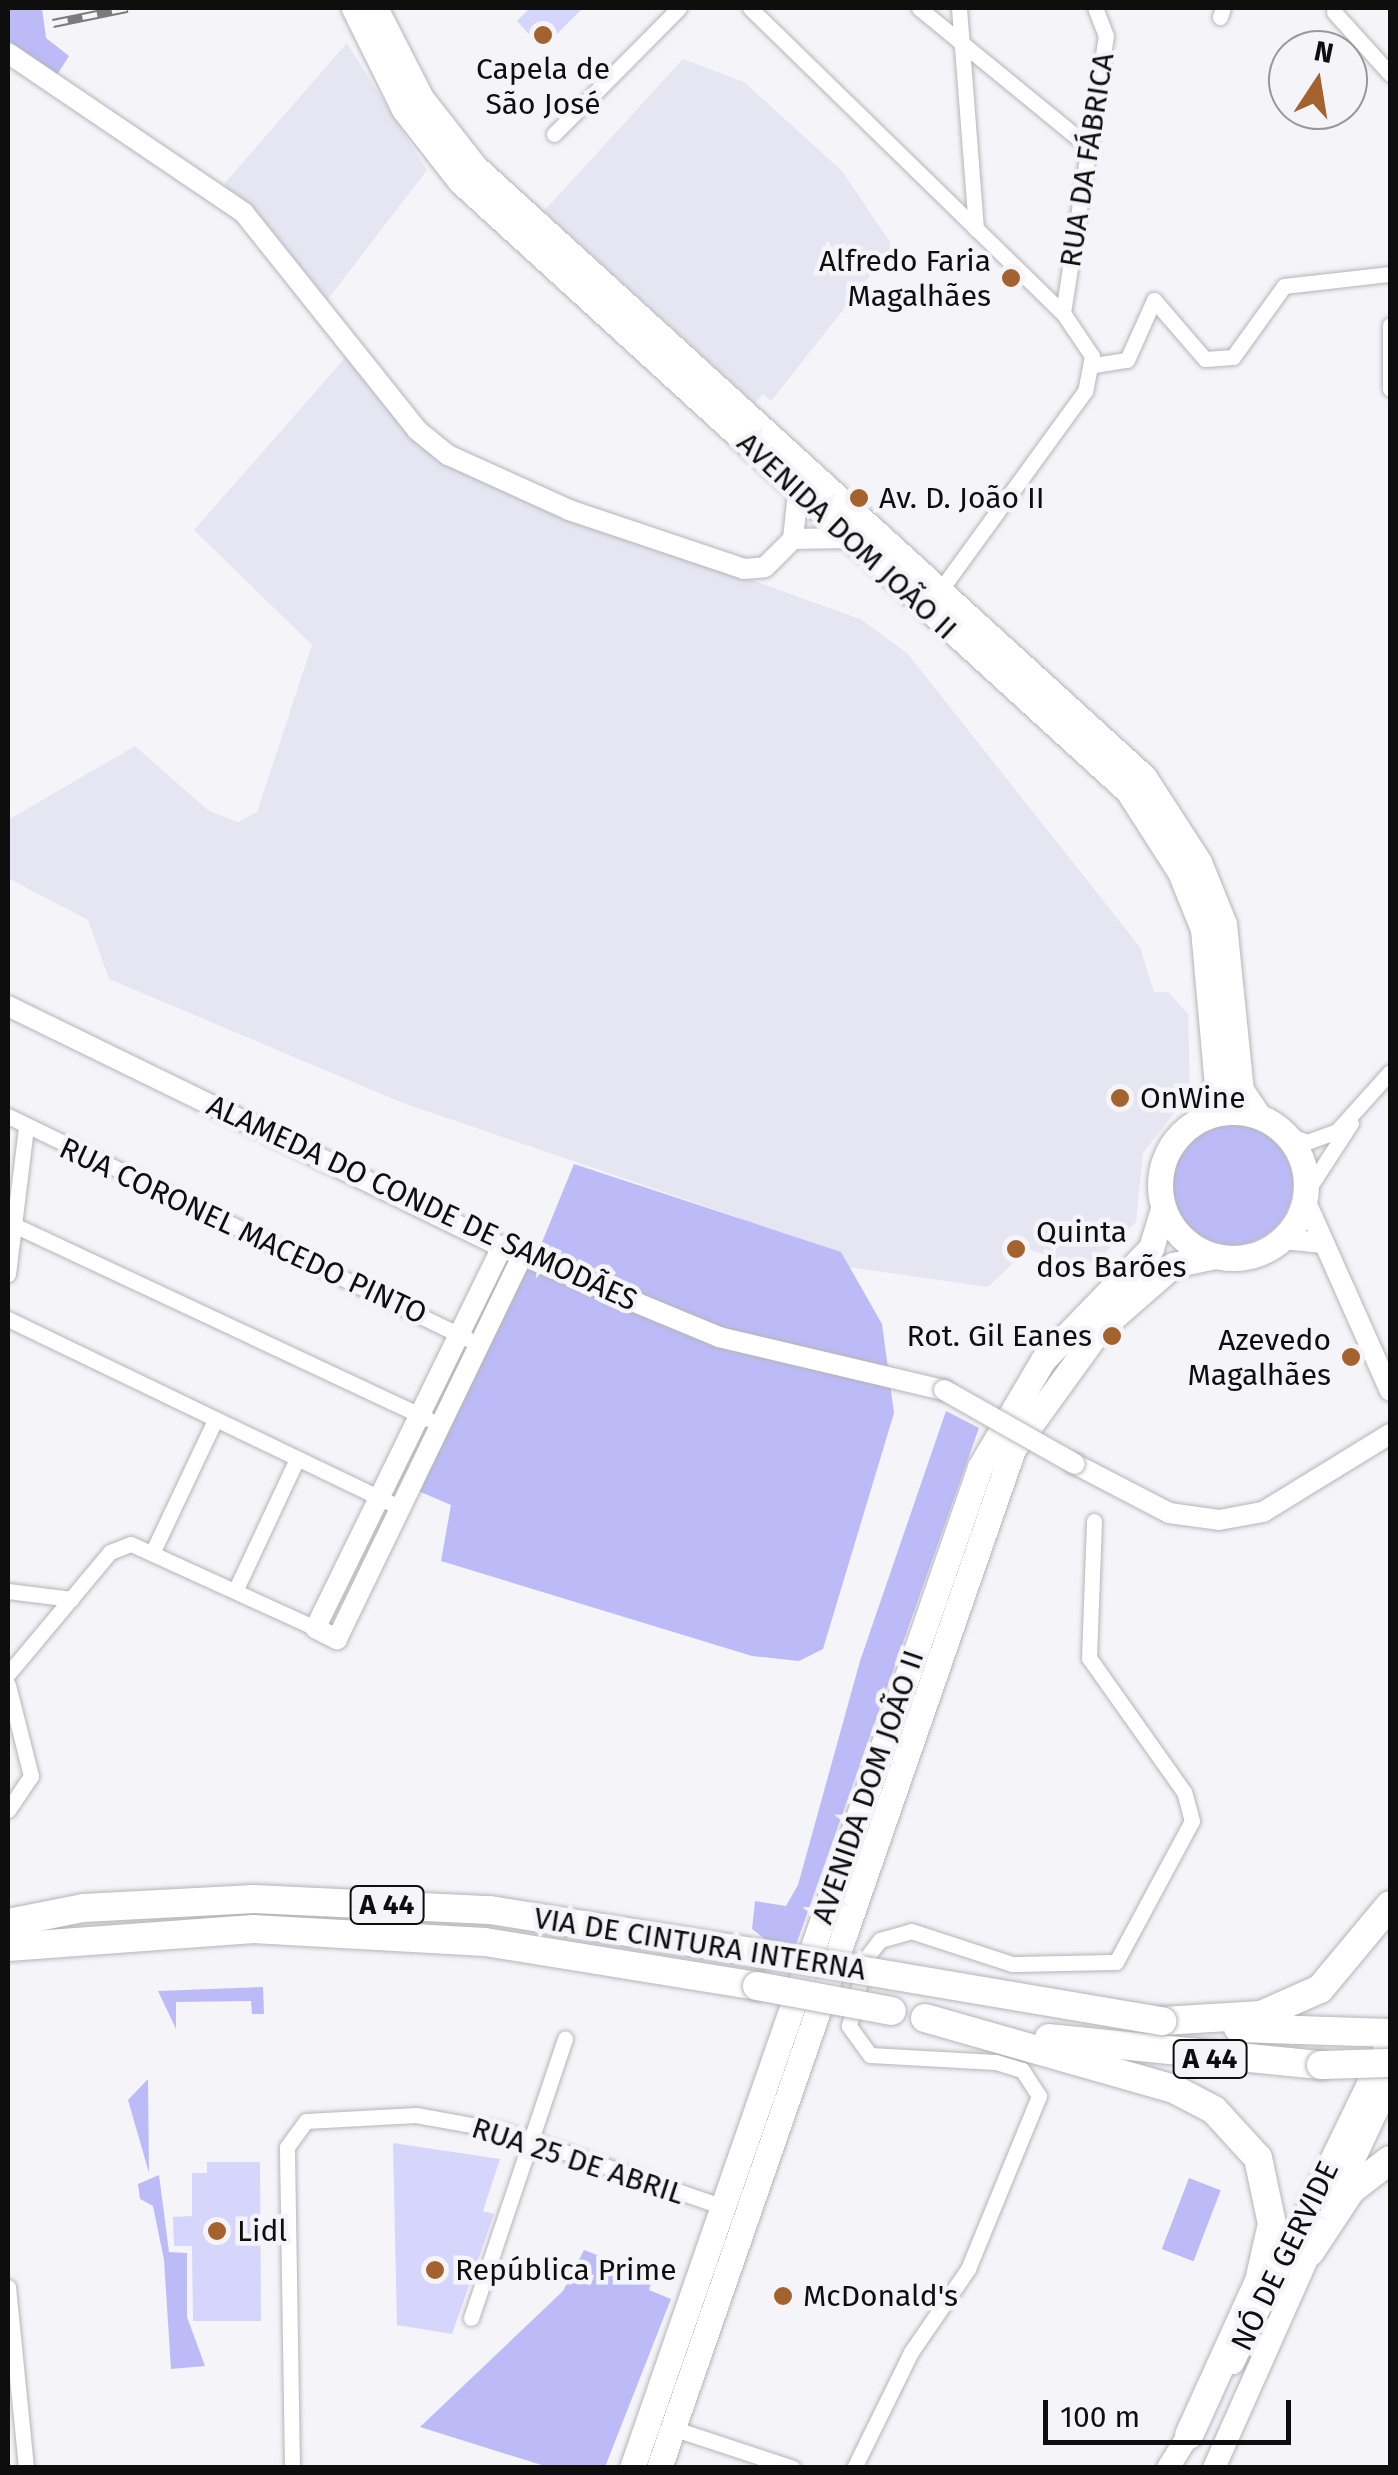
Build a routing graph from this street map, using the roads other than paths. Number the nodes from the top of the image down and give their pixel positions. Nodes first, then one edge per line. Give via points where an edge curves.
1 (354, 8) edge
2 (679, 8) edge
3 (750, 8) edge
4 (919, 8) edge
5 (959, 8) edge
6 (1095, 8) edge
7 (1334, 12) dead end
8 (373, 26) edge
9 (962, 39) junction
10 (8, 53) edge
11 (1390, 74) edge
12 (554, 134) dead end
13 (1092, 149) junction
14 (976, 229) junction
15 (1390, 274) edge
16 (1063, 314) junction
17 (1390, 325) edge
18 (1094, 366) junction
19 (1390, 389) edge
20 (798, 492) junction
21 (848, 538) junction
22 (793, 539) junction
23 (932, 601) junction
24 (8, 1006) edge
25 (1390, 1072) edge
26 (1258, 1114) junction
27 (8, 1116) edge
28 (1354, 1117) junction
29 (1202, 1118) junction
30 (26, 1128) junction
31 (1288, 1135) junction
32 (1306, 1196) junction
33 (1163, 1209) junction
34 (14, 1225) junction
35 (1283, 1239) junction
36 (1323, 1243) junction
37 (502, 1247) junction
38 (522, 1256) junction
39 (1215, 1256) junction
40 (8, 1274) edge
41 (8, 1319) edge
42 (459, 1334) junction
43 (480, 1345) junction
44 (1390, 1392) edge
45 (419, 1414) junction
46 (215, 1420) junction
47 (440, 1426) junction
48 (1390, 1434) edge
49 (298, 1459) junction
50 (378, 1497) junction
51 (401, 1508) junction
52 (1094, 1521) dead end
53 (155, 1547) junction
54 (236, 1589) junction
55 (8, 1591) edge
56 (71, 1599) junction
57 (315, 1628) junction
58 (8, 1674) edge
59 (8, 1685) edge
60 (8, 1810) edge
61 (1390, 1905) edge
62 (8, 1920) edge
63 (8, 1947) edge
64 (925, 2018) junction
65 (1162, 2020) junction
66 (1390, 2036) edge
67 (565, 2038) dead end
68 (1323, 2051) junction
69 (1390, 2063) edge
70 (1390, 2083) edge
71 (531, 2140) junction
72 (1390, 2160) edge
73 (723, 2207) junction
74 (1310, 2252) junction
75 (8, 2287) edge
76 (471, 2318) dead end
77 (672, 2428) junction
78 (1189, 2436) junction
79 (26, 2468) edge
80 (292, 2468) edge
81 (632, 2468) edge
82 (658, 2468) edge
83 (793, 2468) edge
84 (854, 2468) edge
85 (1168, 2468) edge
86 (1214, 2468) edge

1 - 8 main road, AVENIDA DOM JOÃO II
2 - 12 street
3 - 14 street
4 - 9 street
5 - 9 street
6 - 13 street, RUA DA FÁBRICA via 1106,36
7 - 11 street
8 - 20 main road, AVENIDA DOM JOÃO II via 460,181
8 - 23 main road, AVENIDA DOM JOÃO II via 475,167
9 - 13 street
9 - 14 street
10 - 22 street via 244,213 417,430 448,455 569,510 744,569 765,568
13 - 16 street, RUA DA FÁBRICA
14 - 16 street
15 - 18 street via 1284,286 1232,356 1205,359 1154,300 1127,360
16 - 18 street
17 - 19 street via 1384,364
18 - 23 street
20 - 21 main road, AVENIDA DOM JOÃO II
20 - 22 street
21 - 22 street
21 - 23 main road, AVENIDA DOM JOÃO II
23 - 26 main road, AVENIDA DOM JOÃO II via 1144,778 1199,862 1224,924 1241,1090
23 - 29 main road, AVENIDA DOM JOÃO II via 1128,791 1180,872 1203,929 1214,998 1217,1085
24 - 37 street, ALAMEDA DO CONDE DE SAMODÃES
25 - 28 street
26 - 29 main road
26 - 31 main road
27 - 30 street, RUA CORONEL MACEDO PINTO
28 - 31 street via 1322,1140
28 - 32 street
29 - 33 main road via 1162,1162
30 - 34 street
30 - 42 street, RUA CORONEL MACEDO PINTO
31 - 32 main road
32 - 35 main road
32 - 36 street
33 - 39 main road via 1183,1239
33 - 73 main road, AVENIDA DOM JOÃO II via 1151,1248 1043,1360 980,1467
34 - 40 street
34 - 45 street
35 - 36 street
35 - 39 main road via 1239,1258
36 - 44 street
37 - 38 street, ALAMEDA DO CONDE DE SAMODÃES
37 - 42 street
38 - 43 street
38 - 48 street, ALAMEDA DO CONDE DE SAMODÃES, bridge via 719,1337 944,1390 1168,1513 1219,1520 1263,1512
39 - 77 main road, AVENIDA DOM JOÃO II via 1173,1265 1100,1329 1014,1448
41 - 46 street
42 - 43 street, RUA CORONEL MACEDO PINTO
42 - 45 street
43 - 47 street
45 - 47 street
45 - 50 street
46 - 49 street
46 - 53 street
47 - 51 street
49 - 50 street
49 - 54 street
50 - 51 street
50 - 57 street
51 - 57 street via 337,1639
52 - 84 street via 1088,1658 1184,1792 1192,1821 1116,1962 1012,1964 911,1931 880,1940 866,1958 849,2026 870,2055 995,2062 1022,2070 1038,2096 968,2269 912,2352
53 - 54 street
53 - 56 street via 110,1552
54 - 57 street
55 - 56 street
56 - 58 street
59 - 60 street via 31,1776
61 - 65 highway via 1320,1989 1260,2016
62 - 65 highway, VIA DE CINTURA INTERNA / A 44, bridge via 83,1908 254,1898 490,1910
63 - 64 highway, VIA DE CINTURA INTERNA / A 44, bridge via 253,1929 485,1942
64 - 68 highway, VIA DE CINTURA INTERNA / A 44 via 1153,2056
64 - 78 highway via 1174,2089 1214,2110 1258,2158 1272,2224 1259,2281
65 - 68 highway, VIA DE CINTURA INTERNA / A 44
66 - 68 highway, VIA DE CINTURA INTERNA / A 44
66 - 78 main road, NÓ DE GERVIDE via 1248,2340
67 - 71 street
68 - 69 highway, VIA DE CINTURA INTERNA / A 44, bridge
70 - 74 main road, NÓ DE GERVIDE
71 - 73 street, RUA 25 DE ABRIL
71 - 76 street
71 - 80 street, RUA 25 DE ABRIL via 416,2115 323,2116 295,2134 287,2147
72 - 74 highway via 1350,2190
73 - 81 main road, AVENIDA DOM JOÃO II
74 - 86 main road, NÓ DE GERVIDE
75 - 79 street
77 - 82 main road, AVENIDA DOM JOÃO II
77 - 83 street
78 - 85 main road, NÓ DE GERVIDE

